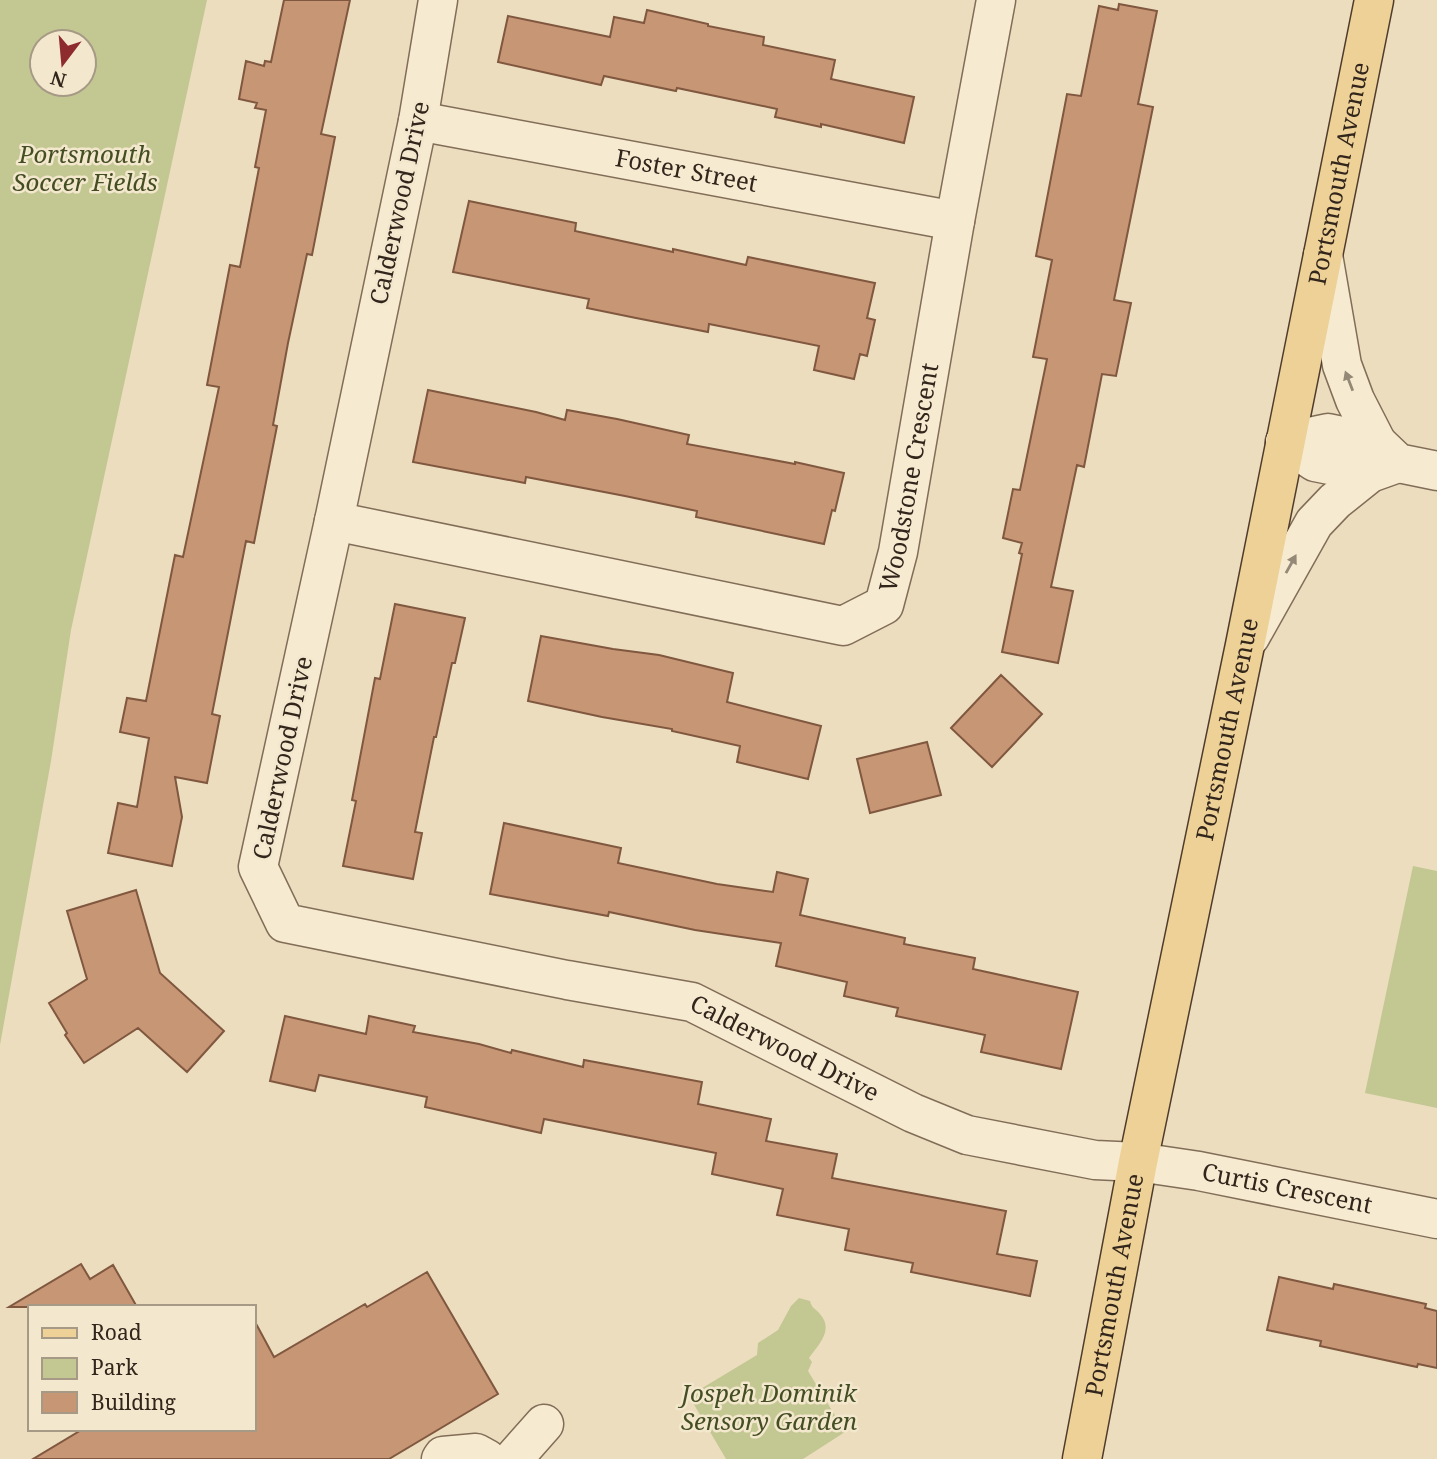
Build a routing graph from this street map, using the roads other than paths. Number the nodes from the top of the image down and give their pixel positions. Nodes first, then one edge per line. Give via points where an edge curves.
1 (438, 0) edge
2 (996, 0) edge
3 (1374, 0) edge
4 (418, 121) junction
5 (955, 221) junction
6 (1323, 253) junction
7 (1285, 442) junction
8 (1382, 460) junction
9 (1437, 471) edge
10 (334, 521) junction
11 (1245, 645) junction
12 (1138, 1162) junction
13 (1437, 1219) edge
14 (544, 1424) dead end
15 (441, 1459) edge
16 (487, 1459) edge
17 (513, 1459) edge
18 (1082, 1459) edge

1 - 4 street, Calderwood Drive
2 - 5 street, Woodstone Crescent
3 - 6 main road, Portsmouth Avenue
4 - 5 street, Foster Street
4 - 10 street, Calderwood Drive
5 - 10 street, Woodstone Crescent via 898,552 884,605 843,626
6 - 7 main road, Portsmouth Avenue
8 -> 6 street via 1342,365
7 - 8 street via 1328,433
7 - 11 main road, Portsmouth Avenue
8 - 9 street
11 -> 8 street via 1314,523
10 - 12 street, Calderwood Drive via 258,867 285,923 692,1002 913,1114 967,1135 1096,1160
11 - 12 main road, Portsmouth Avenue
12 - 13 street, Curtis Crescent
12 - 18 main road, Portsmouth Avenue
14 - 17 street
15 - 16 street via 476,1453

